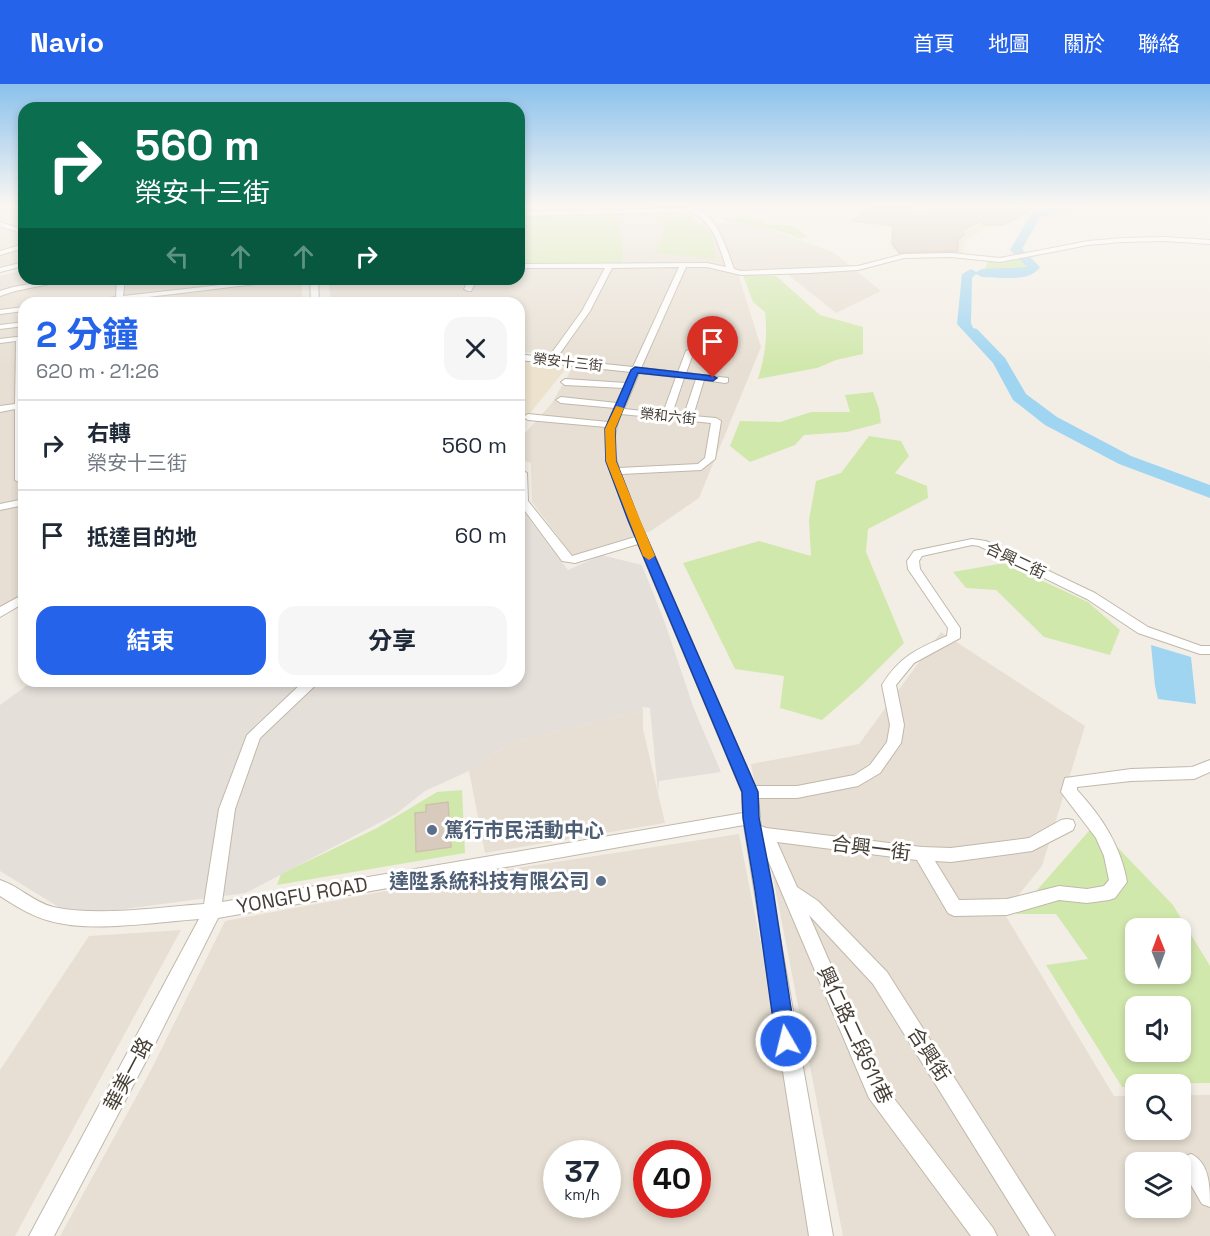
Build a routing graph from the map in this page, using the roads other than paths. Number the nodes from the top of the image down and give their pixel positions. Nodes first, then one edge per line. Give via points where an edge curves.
1 (727, 259) edge
2 (902, 259) edge
3 (988, 259) edge
4 (1010, 259) edge
5 (610, 265) junction
6 (682, 265) junction
7 (525, 266) edge
8 (18, 268) edge
9 (731, 271) junction
10 (0, 272) edge
11 (35, 285) edge
12 (246, 285) edge
13 (470, 285) edge
14 (468, 289) dead end
15 (0, 294) edge
16 (151, 297) edge
17 (18, 310) edge
18 (0, 312) edge
19 (18, 325) edge
20 (0, 327) edge
21 (18, 339) edge
22 (0, 341) edge
23 (690, 351) dead end
24 (525, 358) edge
25 (551, 360) junction
26 (635, 370) junction
27 (681, 375) junction
28 (701, 377) junction
29 (725, 380) dead end
30 (565, 382) dead end
31 (628, 386) junction
32 (561, 400) dead end
33 (18, 406) edge
34 (0, 409) edge
35 (619, 409) junction
36 (666, 416) junction
37 (528, 417) dead end
38 (688, 418) junction
39 (612, 425) junction
40 (615, 471) junction
41 (18, 503) edge
42 (525, 504) edge
43 (0, 507) edge
44 (642, 539) junction
45 (18, 602) edge
46 (0, 613) edge
47 (1210, 650) edge
48 (306, 687) edge
49 (1210, 766) edge
50 (750, 792) junction
51 (1067, 825) dead end
52 (756, 826) junction
53 (922, 854) junction
54 (0, 887) edge
55 (790, 892) junction
56 (212, 911) junction
57 (1191, 1165) dead end
58 (1210, 1196) edge
59 (41, 1236) edge
60 (821, 1236) edge
61 (985, 1236) edge
62 (1043, 1236) edge

1 - 9 street
2 - 9 street via 843,270
3 - 4 street
5 - 6 street
5 - 7 street
5 - 25 street via 586,311
6 - 9 street
6 - 26 street
8 - 10 street
11 - 15 street
12 - 16 street
13 - 14 street
17 - 18 street
19 - 20 street
21 - 22 street
23 - 27 street
24 - 25 street, 榮安十三街
25 - 26 street, 榮安十三街
26 - 27 street, 榮安十三街
26 - 31 street
27 - 28 street, 榮安十三街
27 - 36 street
28 - 29 street, 榮安十三街
28 - 38 street
30 - 31 street
31 - 35 street
32 - 35 street, 榮和六街
33 - 34 street
35 - 36 street, 榮和六街
35 - 39 street
36 - 38 street, 榮和六街
37 - 39 street
38 - 40 street, 榮和六街 via 716,421 710,459 701,467
39 - 40 street via 609,445
40 - 44 street
41 - 43 street
42 - 44 street via 566,558 572,560
44 - 50 street
45 - 46 street
47 - 50 street, 合興二街 via 1143,630 1091,596 982,543 918,553 914,569 954,628 953,638 910,657 889,685 897,725 894,743 875,769 858,780 797,792
48 - 56 street, 華美一路 via 254,735 227,809
49 - 53 street, 合興一街 via 1194,773 1070,782 1069,792 1092,817 1116,865 1118,882 1109,892 1088,896 1059,892 1007,908 954,908
50 - 52 street
51 - 53 street via 1032,844 951,855
52 - 53 street, 合興一街
52 - 55 street, 興仁路二段611巷 via 770,845
52 - 56 street, YONGFU ROAD
52 - 60 street via 793,1084
54 - 56 street, YONGFU ROAD via 51,914 85,919
55 - 61 street, 興仁路二段611巷 via 876,1091
55 - 62 street, 合興街 via 812,906 880,978
56 - 59 street, 華美一路
57 - 58 street

